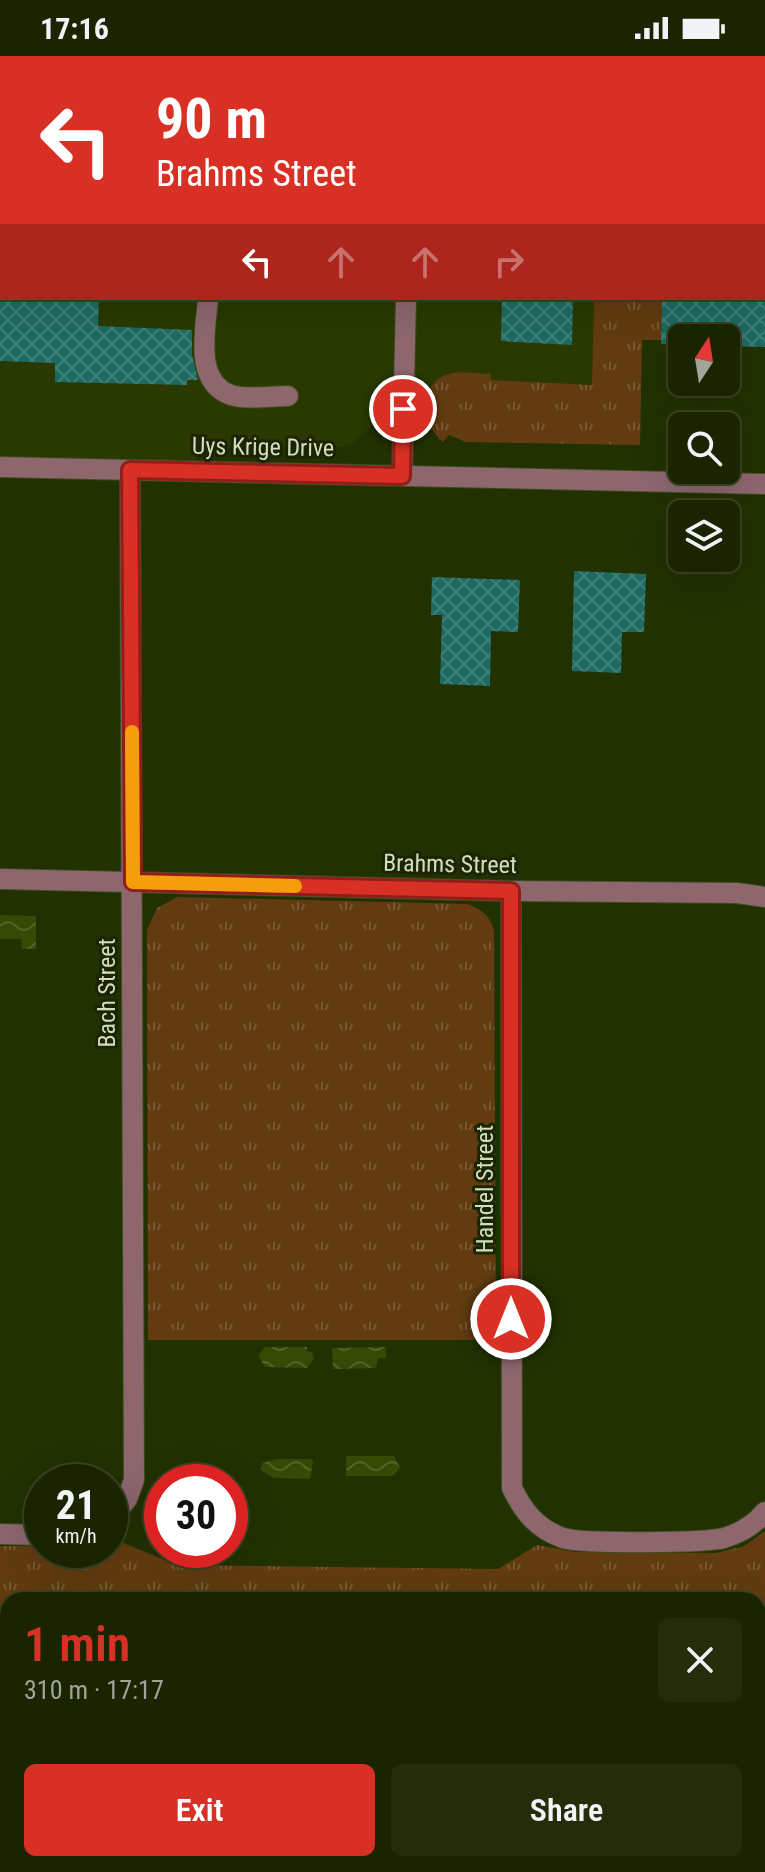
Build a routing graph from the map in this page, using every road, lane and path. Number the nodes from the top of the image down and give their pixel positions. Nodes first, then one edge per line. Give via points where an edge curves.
1 (208, 300) edge
2 (406, 300) edge
3 (288, 396) dead end
4 (0, 467) edge
5 (130, 470) junction
6 (402, 476) junction
7 (765, 484) edge
8 (0, 879) edge
9 (133, 882) junction
10 (511, 891) junction
11 (765, 897) edge
12 (128, 1496) edge
13 (765, 1512) edge
14 (0, 1534) edge
15 (24, 1535) edge

1 - 3 street via 204,356 209,376 233,396
2 - 6 street
4 - 5 street, Uys Krige Drive
5 - 6 street, Uys Krige Drive
5 - 9 street, Bach Street
6 - 7 street, Uys Krige Drive
8 - 9 street, Brahms Street
9 - 10 street, Brahms Street
9 - 12 street, Bach Street via 134,1480
10 - 11 street, Brahms Street
10 - 13 street, Handel Street via 512,1488 523,1511 564,1539 721,1539 743,1531
14 - 15 street

